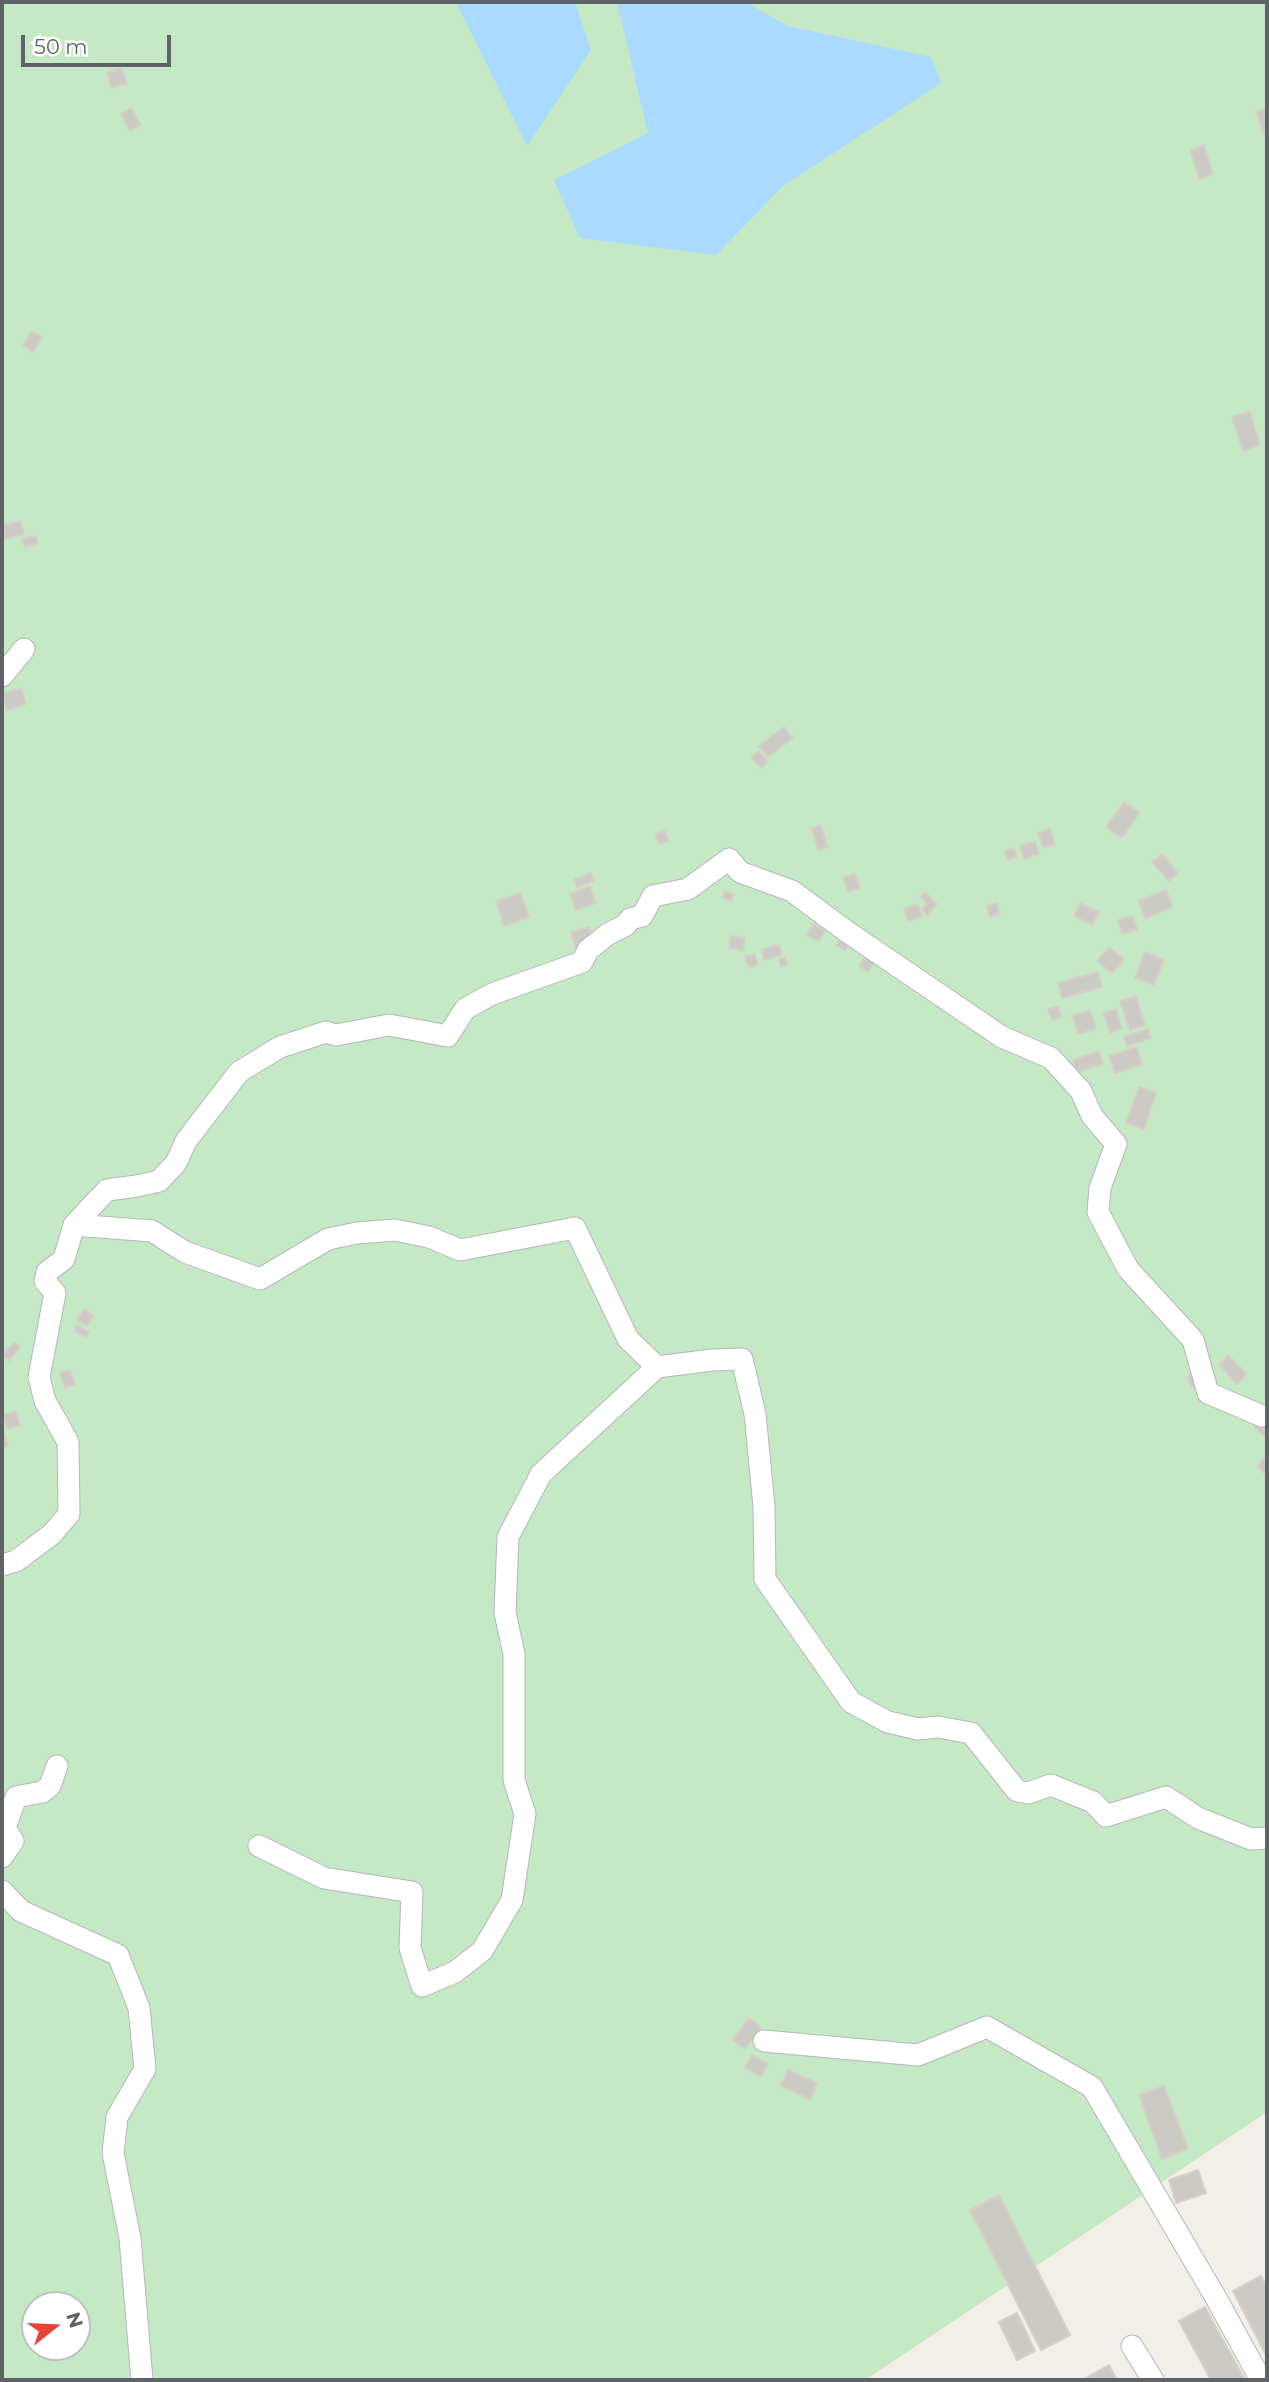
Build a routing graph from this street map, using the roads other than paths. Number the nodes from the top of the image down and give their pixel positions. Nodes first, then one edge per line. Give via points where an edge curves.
1 (24, 649) dead end
2 (2, 676) edge
3 (74, 1225) junction
4 (657, 1367) junction
5 (1262, 1416) dead end
6 (2, 1565) edge
7 (57, 1766) dead end
8 (1267, 1838) edge
9 (259, 1846) dead end
10 (2, 1857) edge
11 (2, 1891) edge
12 (764, 2041) dead end
13 (1132, 2346) dead end
14 (142, 2380) edge
15 (1153, 2380) edge
16 (1261, 2380) edge

1 - 2 street
3 - 4 street via 152,1231 185,1252 260,1279 328,1239 357,1233 395,1230 460,1250 575,1228 628,1339
3 - 5 street via 107,1190 159,1181 239,1072 280,1047 326,1032 336,1035 389,1025 448,1036 465,1009 492,994 582,962 588,950 608,934 642,916 653,896 688,889 729,859 740,872 792,891 1002,1037 1051,1058 1081,1091 1092,1116 1116,1144 1100,1188 1098,1212 1128,1269 1193,1340 1208,1393
3 - 6 street via 64,1259 47,1272 45,1281 55,1293 39,1377 45,1401 68,1442 69,1514 52,1534 16,1561
4 - 8 street via 742,1359 755,1414 765,1579 851,1702 888,1722 971,1733 1017,1791 1028,1793 1051,1786 1093,1802 1106,1816 1166,1797 1198,1818 1251,1839
4 - 9 street via 541,1474 508,1537 505,1614 514,1654 514,1780 525,1814 512,1900 482,1951 455,1972 422,1986 411,1948 412,1892 324,1878
7 - 10 street via 50,1786 16,1797 5,1828 13,1841
11 - 14 street via 21,1911 118,1955 139,2008 145,2069 117,2117 113,2153 131,2238
12 - 16 street via 918,2055 987,2028 1092,2087
13 - 15 street

